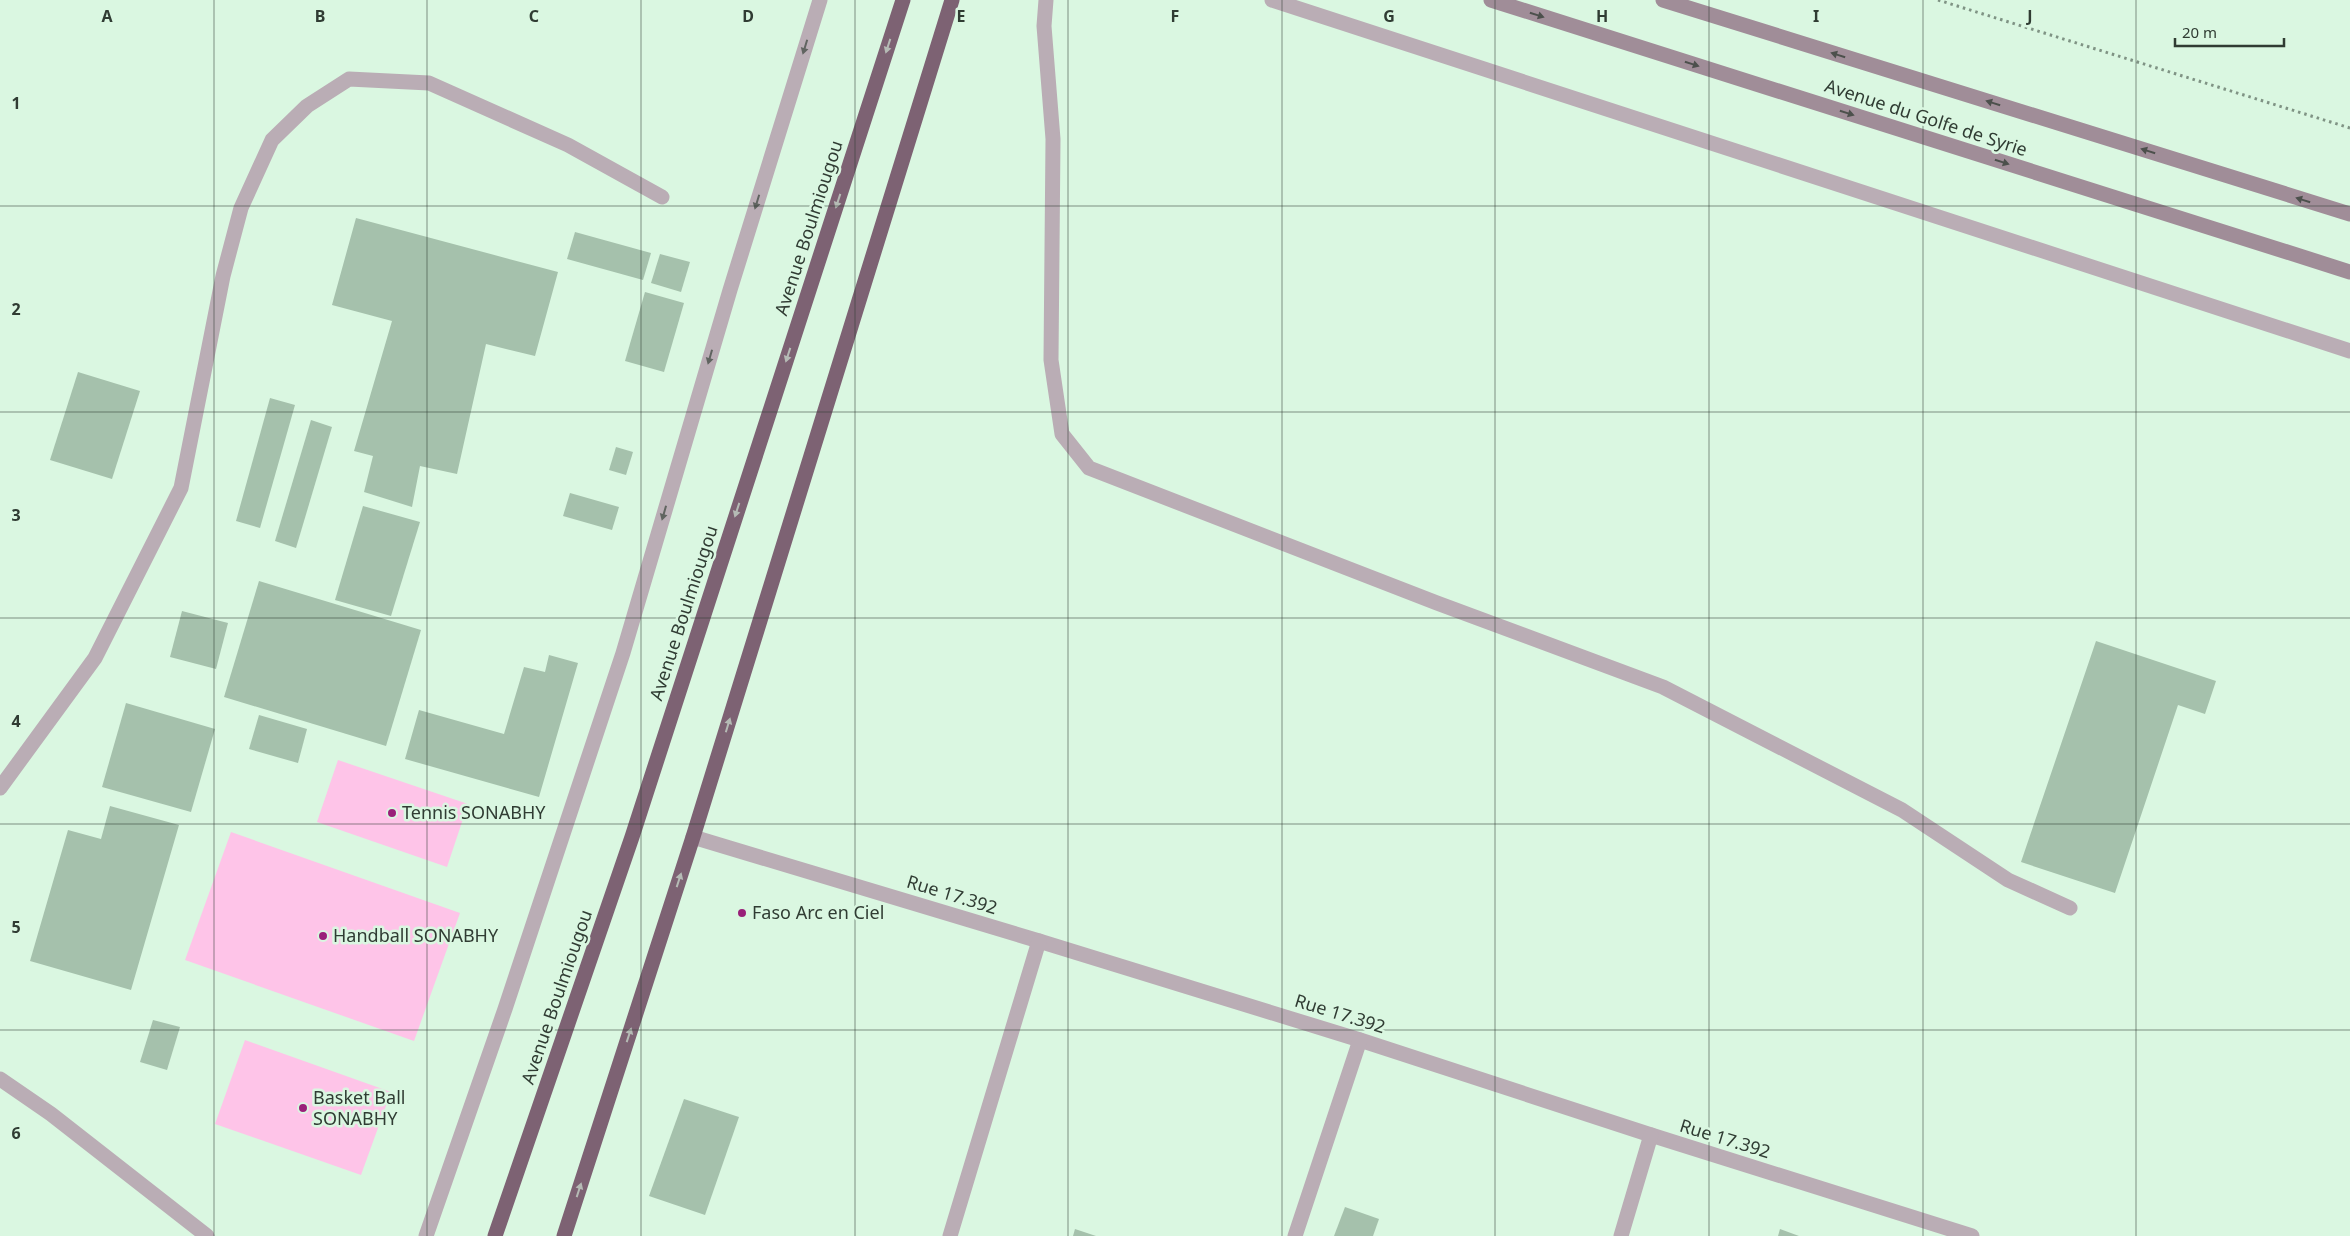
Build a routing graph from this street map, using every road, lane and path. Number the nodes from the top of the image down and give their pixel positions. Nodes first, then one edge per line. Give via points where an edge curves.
1 (820, 0) edge
2 (903, 0) edge
3 (952, 0) edge
4 (1046, 0) edge
5 (1272, 0) edge
6 (1492, 0) edge
7 (1663, 0) edge
8 (1938, 0) edge
9 (2350, 128) edge
10 (662, 197) dead end
11 (2350, 214) edge
12 (2350, 272) edge
13 (2350, 351) edge
14 (0, 788) edge
15 (693, 837) junction
16 (2070, 908) dead end
17 (1039, 941) junction
18 (1360, 1040) junction
19 (0, 1079) edge
20 (1651, 1135) junction
21 (207, 1236) edge
22 (426, 1236) edge
23 (495, 1236) edge
24 (564, 1236) edge
25 (950, 1236) edge
26 (1295, 1236) edge
27 (1621, 1236) edge
28 (1972, 1236) edge

1 -> 22 street via 623,653
2 -> 23 highway, Avenue Boulmiougou via 632,837
15 -> 3 highway
4 - 16 street via 1044,26 1053,139 1050,360 1062,434 1089,468 1437,603 1663,686 1902,810 2008,880
5 - 13 street
6 -> 12 main road, Avenue du Golfe de Syrie
11 -> 7 main road, Avenue du Golfe de Syrie
8 - 9 path
10 - 14 street via 568,145 429,83 349,79 307,106 272,140 241,208 223,276 181,488 95,658
15 - 17 street, Rue 17.392
24 -> 15 highway
17 - 18 street, Rue 17.392
17 - 25 street
18 - 20 street, Rue 17.392
18 - 26 street
19 - 21 street
20 - 27 street
20 - 28 street, Rue 17.392

